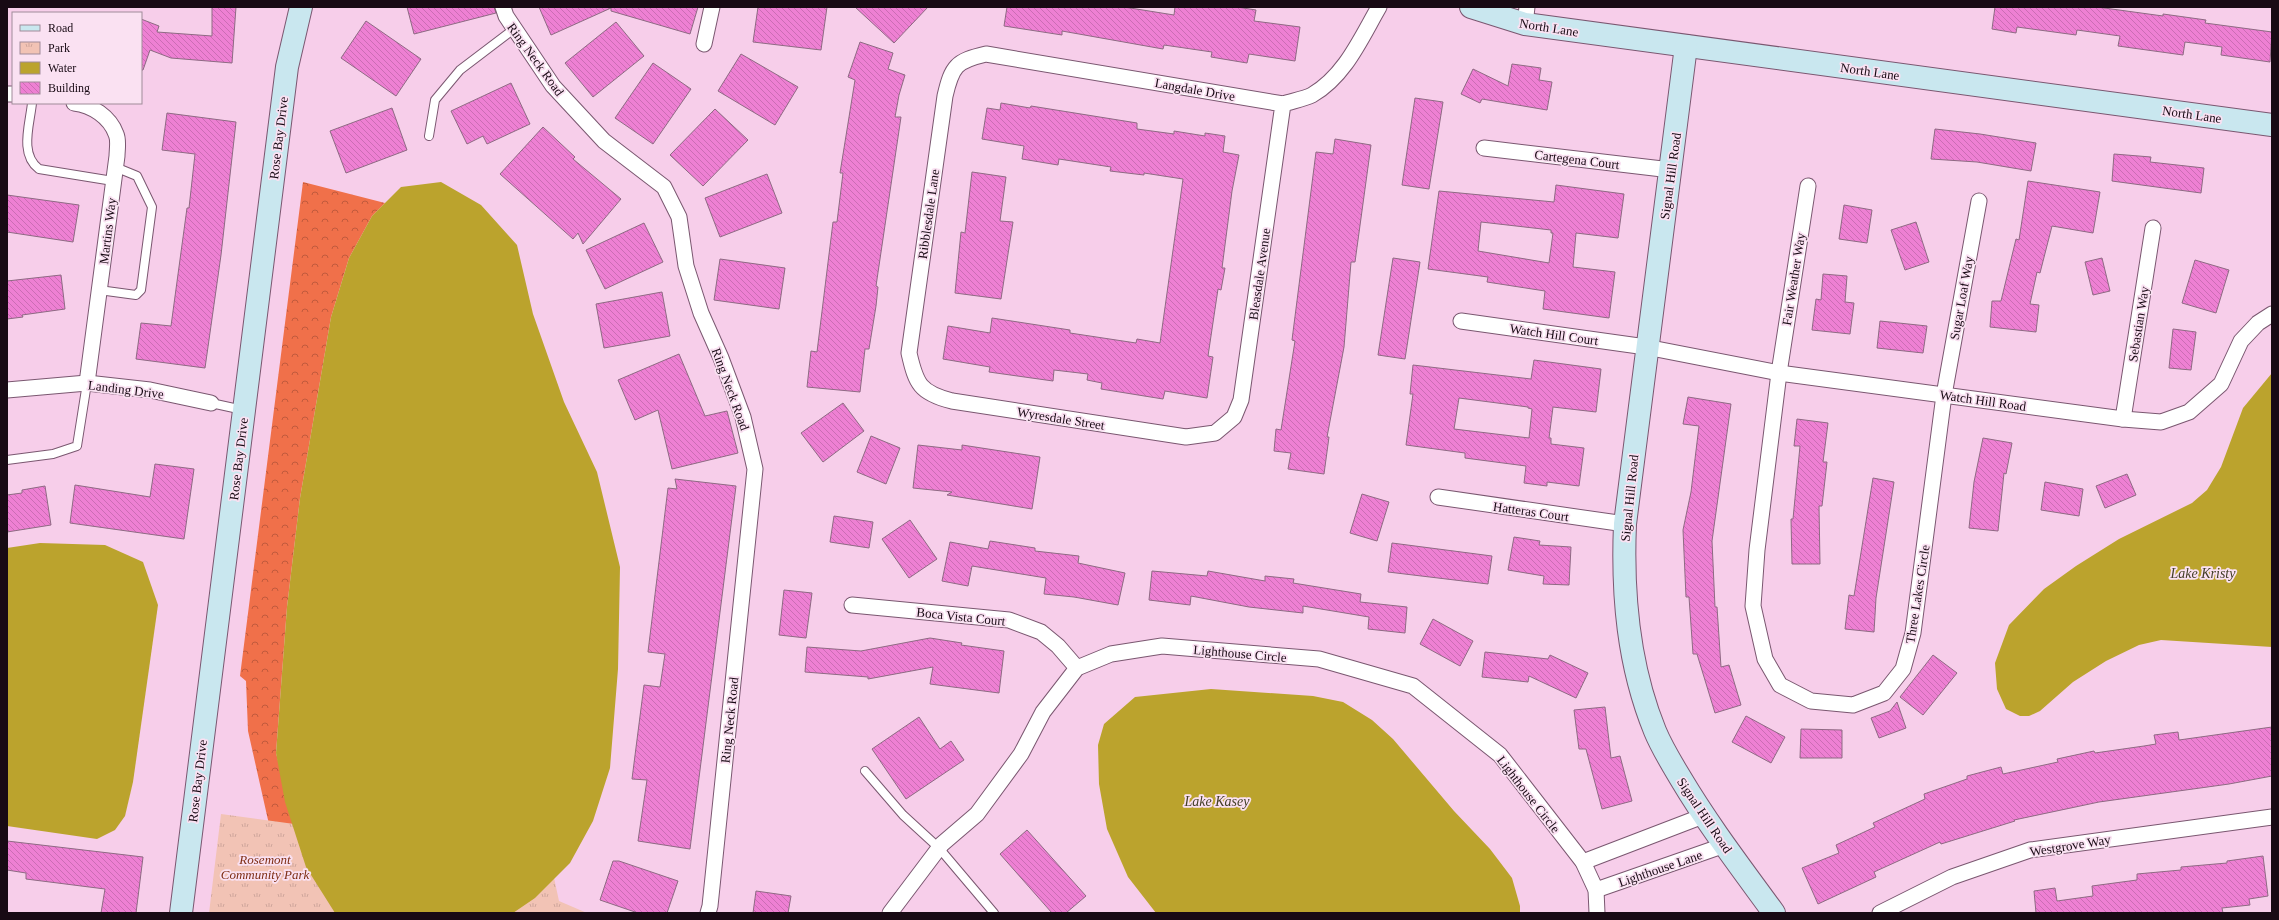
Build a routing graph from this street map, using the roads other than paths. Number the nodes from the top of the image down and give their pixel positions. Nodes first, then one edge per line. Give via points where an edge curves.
1 (301, 7) edge
2 (503, 7) edge
3 (712, 7) edge
4 (1379, 7) edge
5 (1471, 7) edge
6 (1526, 16) edge
7 (514, 29) junction
8 (704, 44) dead end
9 (1686, 46) junction
10 (967, 59) joint
11 (32, 104) edge
12 (80, 104) edge
13 (1283, 104) junction
14 (2272, 125) edge
15 (429, 136) dead end
16 (1484, 148) dead end
17 (1671, 170) junction
18 (114, 174) junction
19 (1808, 186) dead end
20 (1979, 201) dead end
21 (2153, 228) dead end
22 (99, 290) junction
23 (2272, 314) edge
24 (1461, 321) dead end
25 (1646, 347) junction
26 (1779, 373) junction
27 (915, 377) joint
28 (87, 383) junction
29 (7, 390) edge
30 (1944, 395) junction
31 (211, 403) joint
32 (244, 410) junction
33 (2123, 420) junction
34 (1215, 433) joint
35 (7, 460) edge
36 (1438, 497) dead end
37 (1625, 524) junction
38 (852, 605) dead end
39 (1077, 668) junction
40 (865, 771) dead end
41 (1703, 816) junction
42 (2272, 817) edge
43 (1725, 845) junction
44 (939, 848) junction
45 (1583, 862) junction
46 (1596, 890) junction
47 (181, 913) edge
48 (708, 913) edge
49 (890, 913) edge
50 (994, 913) edge
51 (1596, 913) edge
52 (1774, 913) edge
53 (1880, 913) edge

1 - 32 street, Rose Bay Drive via 287,67
2 - 7 street, Ring Neck Road
3 - 8 street
4 - 13 street, Langdale Drive via 1352,56 1333,79 1312,95
5 - 6 street, North Lane
6 - 9 street, North Lane
7 - 15 lane via 460,70 435,100
7 - 48 street, Ring Neck Road via 553,86 604,141 664,187 679,217 686,266 701,313 743,418 755,469
9 - 14 street, North Lane
9 - 17 street, Signal Hill Road
10 - 13 street, Langdale Drive via 986,54
10 - 27 street, Ribblesdale Lane via 950,73 945,96 909,353
11 - 18 lane via 27,154 32,164 39,169
12 - 18 street, Martins Way via 86,105 108,120 117,135
13 - 34 street, Bleasdale Avenue via 1242,400 1234,417
16 - 17 street, Cartegena Court
17 - 25 street, Signal Hill Road
18 - 22 street, Martins Way
18 - 22 lane via 137,176 152,207 141,290 136,294
19 - 26 street, Fair Weather Way
20 - 30 street, Sugar Loaf Way
21 - 33 street, Sebastian Way
22 - 28 street, Martins Way
23 - 33 street, Watch Hill Road via 2258,323 2241,342 2221,384 2189,412 2161,422
24 - 25 street, Watch Hill Court
25 - 26 street, Watch Hill Road
25 - 37 street, Signal Hill Road
26 - 30 street, Watch Hill Road
26 - 30 street, Three Lakes Circle via 1757,550 1753,606 1765,659 1780,685 1811,701 1853,705 1884,693 1903,670 1913,633
27 - 34 street, Wyresdale Street via 931,396 952,401 1186,437
28 - 29 street, Landing Drive
28 - 31 street, Landing Drive via 150,390
28 - 35 lane via 77,446 53,454
30 - 33 street, Watch Hill Road
31 - 32 lane, Landing Drive
32 - 47 street, Rose Bay Drive
36 - 37 street, Hatteras Court
37 - 41 street, Signal Hill Road via 1625,604 1630,641 1644,703 1662,746
38 - 39 street, Boca Vista Court via 1009,620 1041,632 1058,646
39 - 44 street, Lighthouse Circle via 1043,712 1021,754 977,814
39 - 45 street, Lighthouse Circle via 1111,654 1162,646 1319,659 1413,686 1500,755
40 - 44 lane via 903,816
41 - 43 street, Signal Hill Road
41 - 45 street
42 - 53 street, Westgrove Way via 2030,850 1952,877
43 - 46 street, Lighthouse Lane
43 - 52 street, Signal Hill Road
44 - 49 street, Lighthouse Circle
44 - 50 lane
45 - 46 street, Lighthouse Circle
46 - 51 street, Lighthouse Circle

